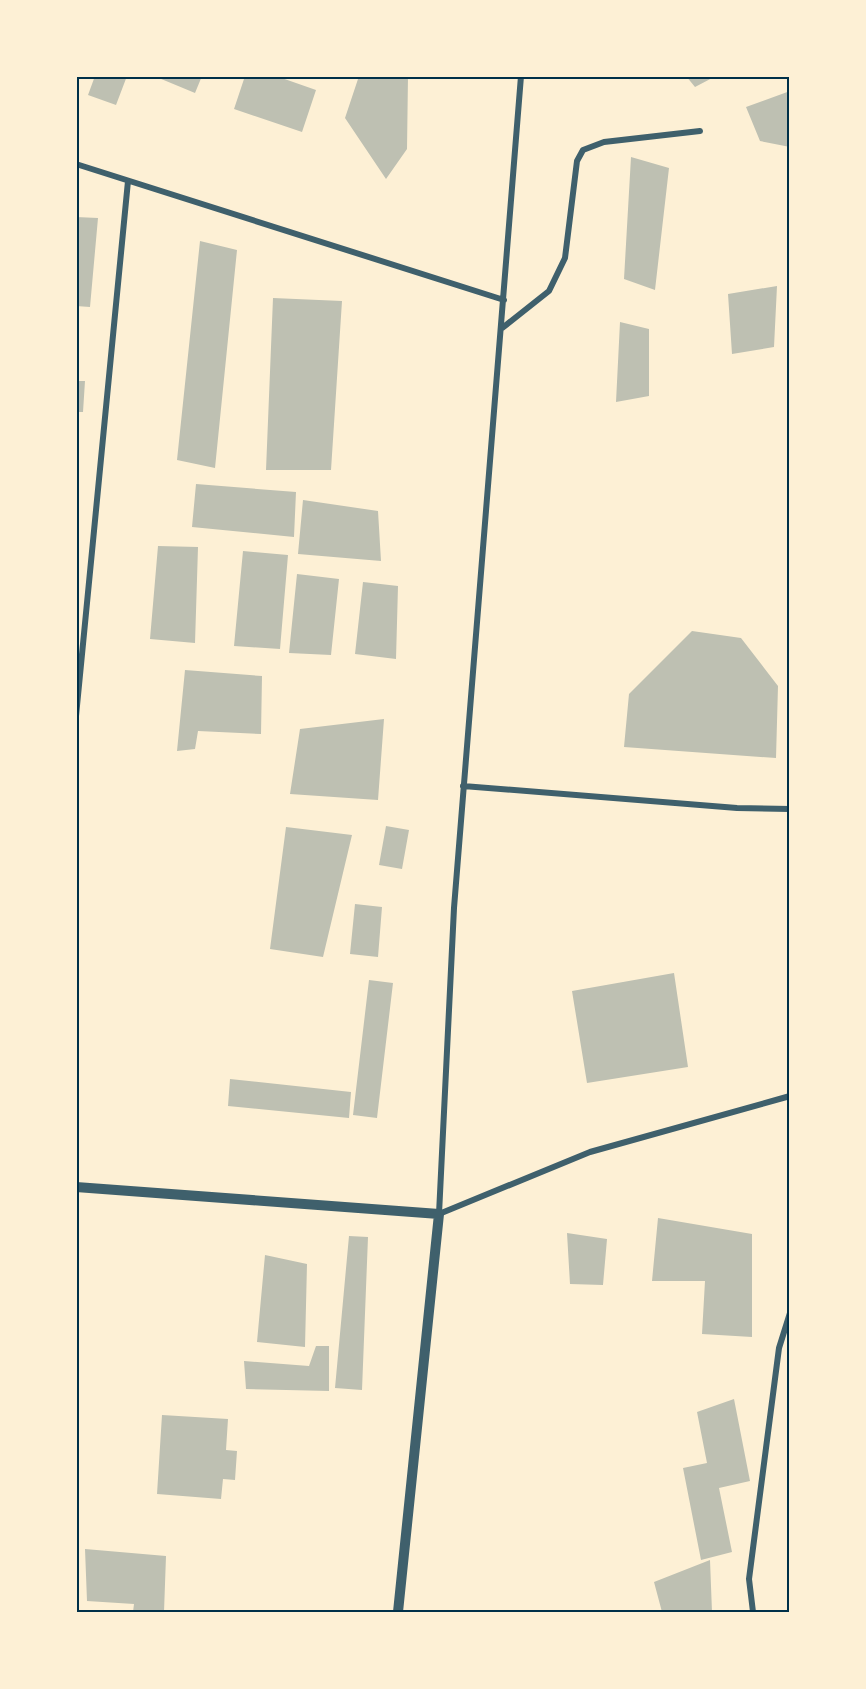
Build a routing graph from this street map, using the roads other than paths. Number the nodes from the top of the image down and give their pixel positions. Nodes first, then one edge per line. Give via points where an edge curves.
1 (521, 76) edge
2 (700, 131) dead end
3 (76, 164) edge
4 (128, 181) junction
5 (504, 300) junction
6 (501, 329) junction
7 (76, 716) edge
8 (463, 786) junction
9 (789, 809) edge
10 (789, 1096) edge
11 (76, 1187) edge
12 (439, 1214) junction
13 (789, 1313) edge
14 (398, 1612) edge
15 (753, 1612) edge

1 - 5 street
2 - 6 street via 604,142 583,150 577,161 565,258 549,291
3 - 4 street
4 - 5 street
4 - 7 street
5 - 6 street
6 - 8 street
8 - 9 street
8 - 12 street
10 - 12 street via 590,1152
11 - 12 street
12 - 14 street
13 - 15 street via 779,1348 748,1579

